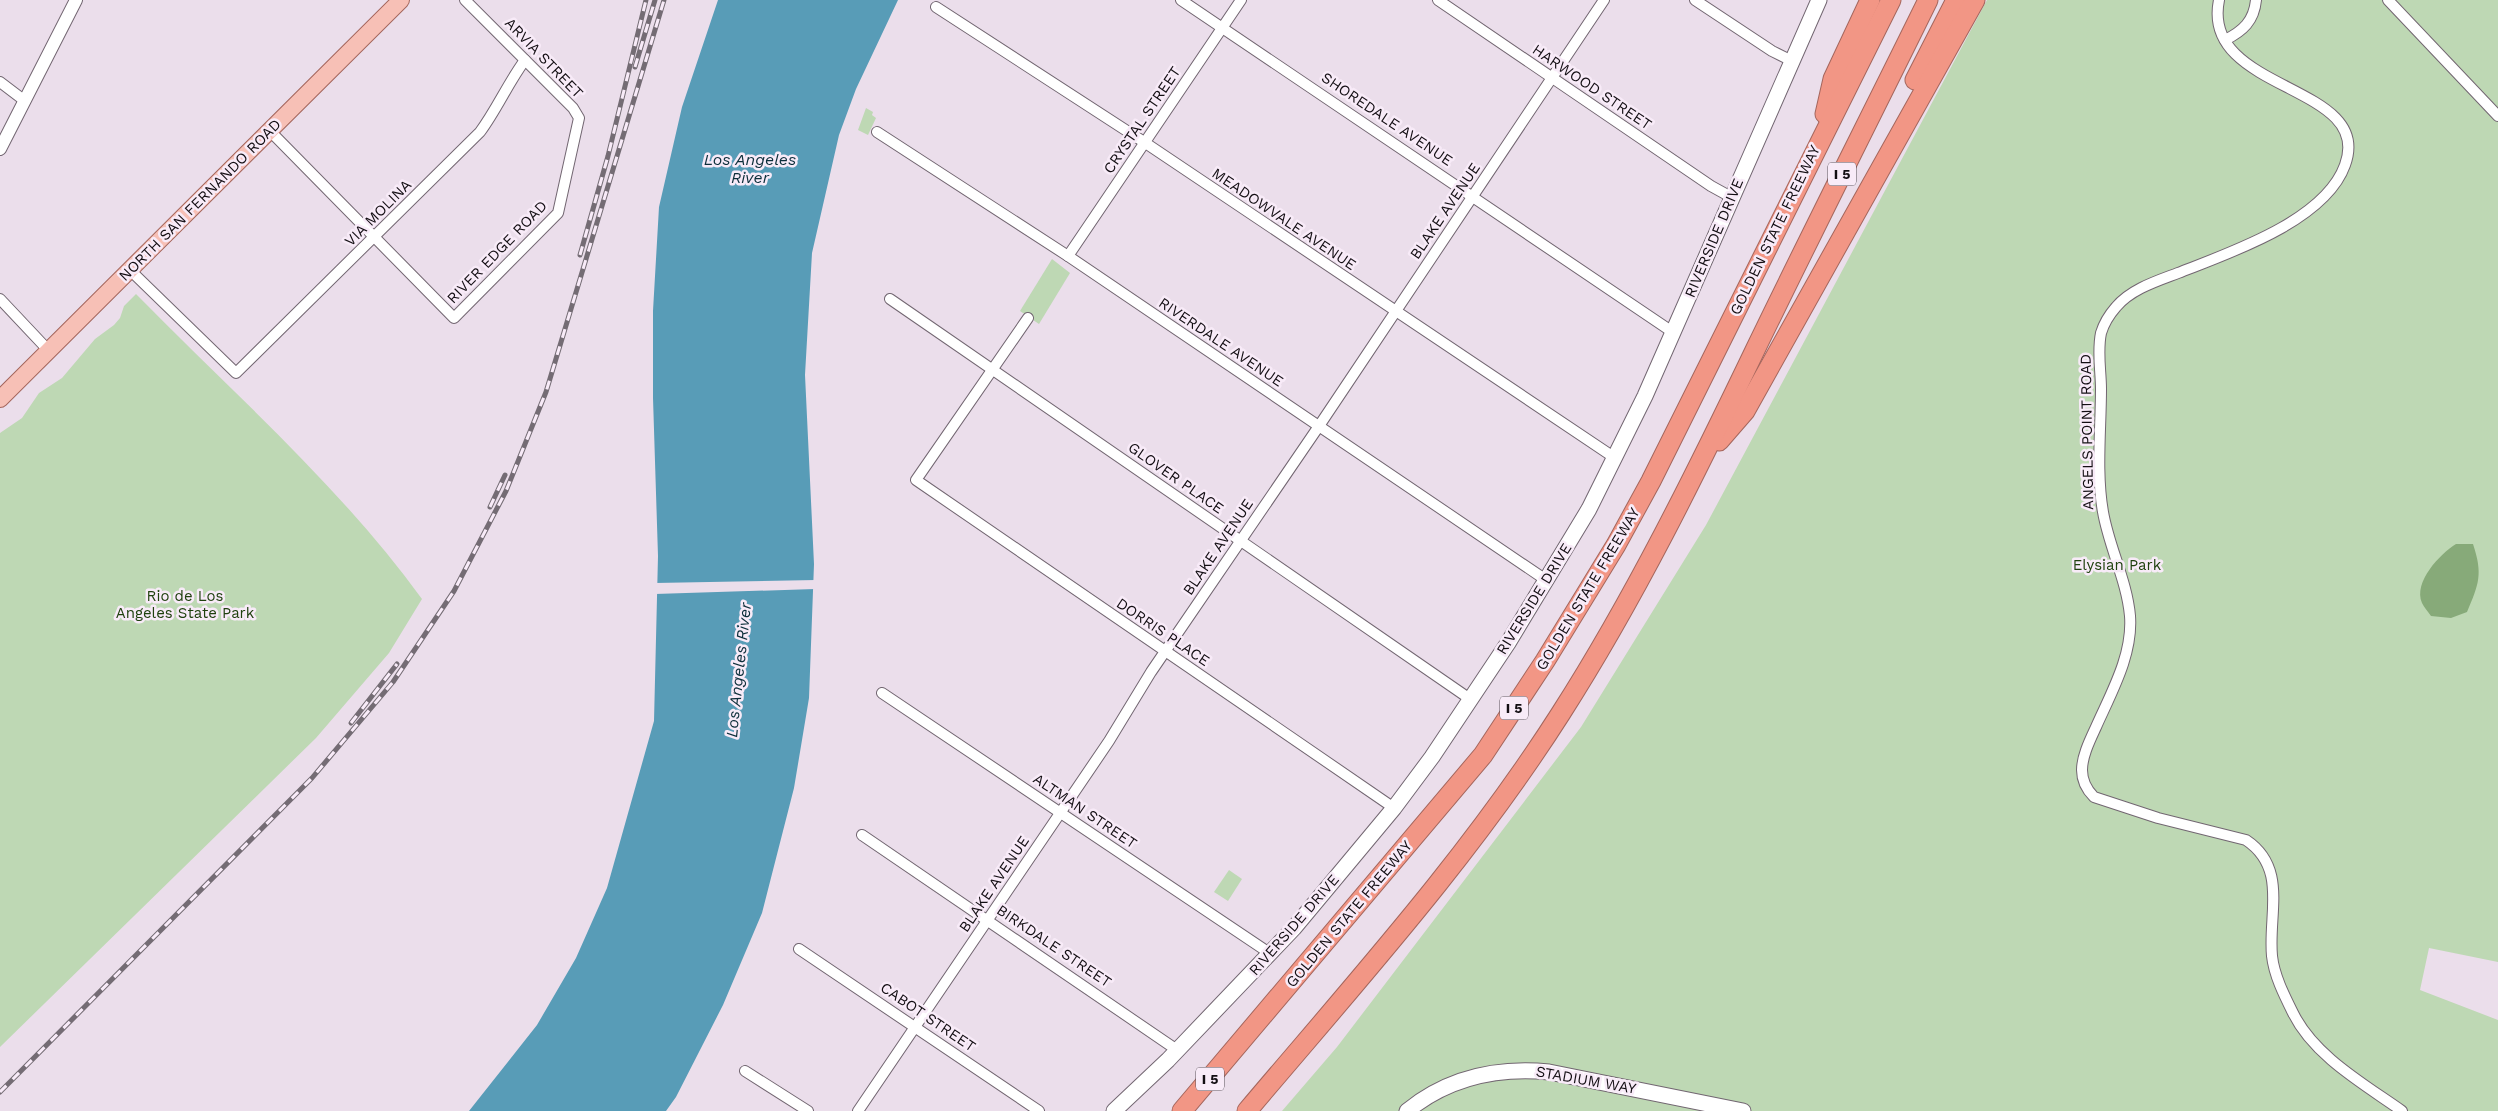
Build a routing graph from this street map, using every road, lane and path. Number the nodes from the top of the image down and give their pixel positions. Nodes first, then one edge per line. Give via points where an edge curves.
1 (76, 0) edge
2 (400, 0) edge
3 (465, 0) edge
4 (1181, 0) edge
5 (1241, 0) edge
6 (1438, 0) edge
7 (1604, 0) edge
8 (1695, 0) edge
9 (1819, 0) edge
10 (1870, 0) edge
11 (1891, 0) edge
12 (1928, 0) edge
13 (1956, 0) edge
14 (1975, 0) edge
15 (2219, 0) edge
16 (2256, 0) edge
17 (2388, 0) edge
18 (936, 6) dead end
19 (1223, 27) junction
20 (2225, 40) junction
21 (525, 60) junction
22 (1792, 61) junction
23 (1552, 78) junction
24 (0, 82) edge
25 (25, 100) junction
26 (2498, 116) edge
27 (579, 118) joint
28 (270, 131) junction
29 (877, 132) dead end
30 (1144, 142) junction
31 (1817, 145) junction
32 (0, 149) edge
33 (1869, 187) junction
34 (1473, 195) junction
35 (1731, 197) junction
36 (375, 237) junction
37 (1068, 256) junction
38 (130, 270) junction
39 (0, 299) edge
40 (890, 299) dead end
41 (1395, 312) junction
42 (1028, 318) dead end
43 (1674, 333) junction
44 (49, 351) junction
45 (992, 369) junction
46 (0, 399) edge
47 (1319, 426) junction
48 (1615, 458) junction
49 (1702, 461) junction
50 (1240, 541) junction
51 (1546, 580) junction
52 (1165, 652) junction
53 (882, 693) dead end
54 (1470, 699) junction
55 (1394, 808) junction
56 (1060, 812) junction
57 (862, 835) dead end
58 (988, 919) junction
59 (799, 949) dead end
60 (1271, 954) junction
61 (915, 1027) junction
62 (1237, 1046) junction
63 (1177, 1050) junction
64 (745, 1071) dead end
65 (808, 1111) edge
66 (858, 1111) edge
67 (1039, 1111) edge
68 (1114, 1111) edge
69 (1169, 1111) edge
70 (1182, 1111) edge
71 (1247, 1111) edge
72 (1407, 1111) edge
73 (1743, 1111) edge
74 (2402, 1111) edge

1 - 25 street
2 - 28 main road, NORTH SAN FERNANDO ROAD
3 - 21 street, ARVIA STREET
4 - 19 street, SHOREDALE AVENUE
5 - 19 street, CRYSTAL STREET
6 - 23 street, HARWOOD STREET
7 - 23 street, BLAKE AVENUE
8 - 22 street via 1772,52
9 - 22 main road, RIVERSIDE DRIVE
10 - 31 highway via 1833,79
11 - 31 highway, GOLDEN STATE FREEWAY / I 5
12 - 49 highway, I 5
13 - 33 highway via 1885,138
14 - 33 highway
15 - 20 street, ANGELS POINT ROAD via 2219,23
16 - 20 street via 2251,19 2243,30
17 - 26 street
18 - 30 street, MEADOWVALE AVENUE
19 - 30 street, CRYSTAL STREET
19 - 34 street, SHOREDALE AVENUE
20 - 74 street, ANGELS POINT ROAD via 2234,55 2256,71 2328,110 2341,122 2348,140 2346,163 2326,195 2284,227 2136,290 2117,305 2106,320 2101,334 2099,361 2102,509 2130,617 2126,656 2090,740 2082,772 2087,790 2094,797 2158,818 2246,840 2257,848 2268,861 2273,886 2272,956 2293,1014 2318,1047
21 - 27 street, ARVIA STREET
21 - 36 street, VIA MOLINA via 480,132
22 - 35 main road, RIVERSIDE DRIVE
23 - 34 street, BLAKE AVENUE
23 - 35 street, HARWOOD STREET
24 - 25 street
25 - 32 street
27 - 36 street, RIVER EDGE ROAD via 558,213 454,318
28 - 36 street
28 - 38 main road, NORTH SAN FERNANDO ROAD
29 - 37 street, RIVERDALE AVENUE
30 - 37 street, CRYSTAL STREET
30 - 41 street, MEADOWVALE AVENUE
31 - 62 highway, GOLDEN STATE FREEWAY / I 5 via 1651,481 1545,661 1483,755
33 - 49 highway via 1745,411
34 - 41 street, BLAKE AVENUE
34 - 43 street, SHOREDALE AVENUE
35 - 43 main road, RIVERSIDE DRIVE
36 - 38 street, VIA MOLINA via 236,373
37 - 47 street, RIVERDALE AVENUE
38 - 44 main road, NORTH SAN FERNANDO ROAD
39 - 44 street
40 - 45 street, GLOVER PLACE
41 - 47 street, BLAKE AVENUE
41 - 48 street, MEADOWVALE AVENUE
42 - 45 street
43 - 48 main road, RIVERSIDE DRIVE
44 - 46 main road, NORTH SAN FERNANDO ROAD
45 - 50 street, GLOVER PLACE
45 - 52 street, DORRIS PLACE via 916,480
47 - 50 street, BLAKE AVENUE
47 - 51 street, RIVERDALE AVENUE
48 - 51 main road, RIVERSIDE DRIVE
49 - 71 highway, I 5 via 1560,714 1492,812 1406,924
50 - 52 street, BLAKE AVENUE
50 - 54 street, GLOVER PLACE
51 - 54 main road, RIVERSIDE DRIVE
52 - 55 street, DORRIS PLACE
52 - 56 street, BLAKE AVENUE
53 - 56 street, ALTMAN STREET
54 - 55 main road, RIVERSIDE DRIVE
55 - 60 main road, RIVERSIDE DRIVE
56 - 58 street, BLAKE AVENUE
56 - 60 street, ALTMAN STREET
57 - 58 street, BIRKDALE STREET
58 - 61 street, BLAKE AVENUE
58 - 63 street, BIRKDALE STREET
59 - 61 street, CABOT STREET
60 - 63 main road, RIVERSIDE DRIVE
61 - 66 street, BLAKE AVENUE
61 - 67 street, CABOT STREET
62 - 69 highway
62 - 70 highway, GOLDEN STATE FREEWAY / I 5
63 - 68 main road, RIVERSIDE DRIVE
64 - 65 street
72 - 73 main road, STADIUM WAY via 1459,1081 1502,1070 1526,1069

